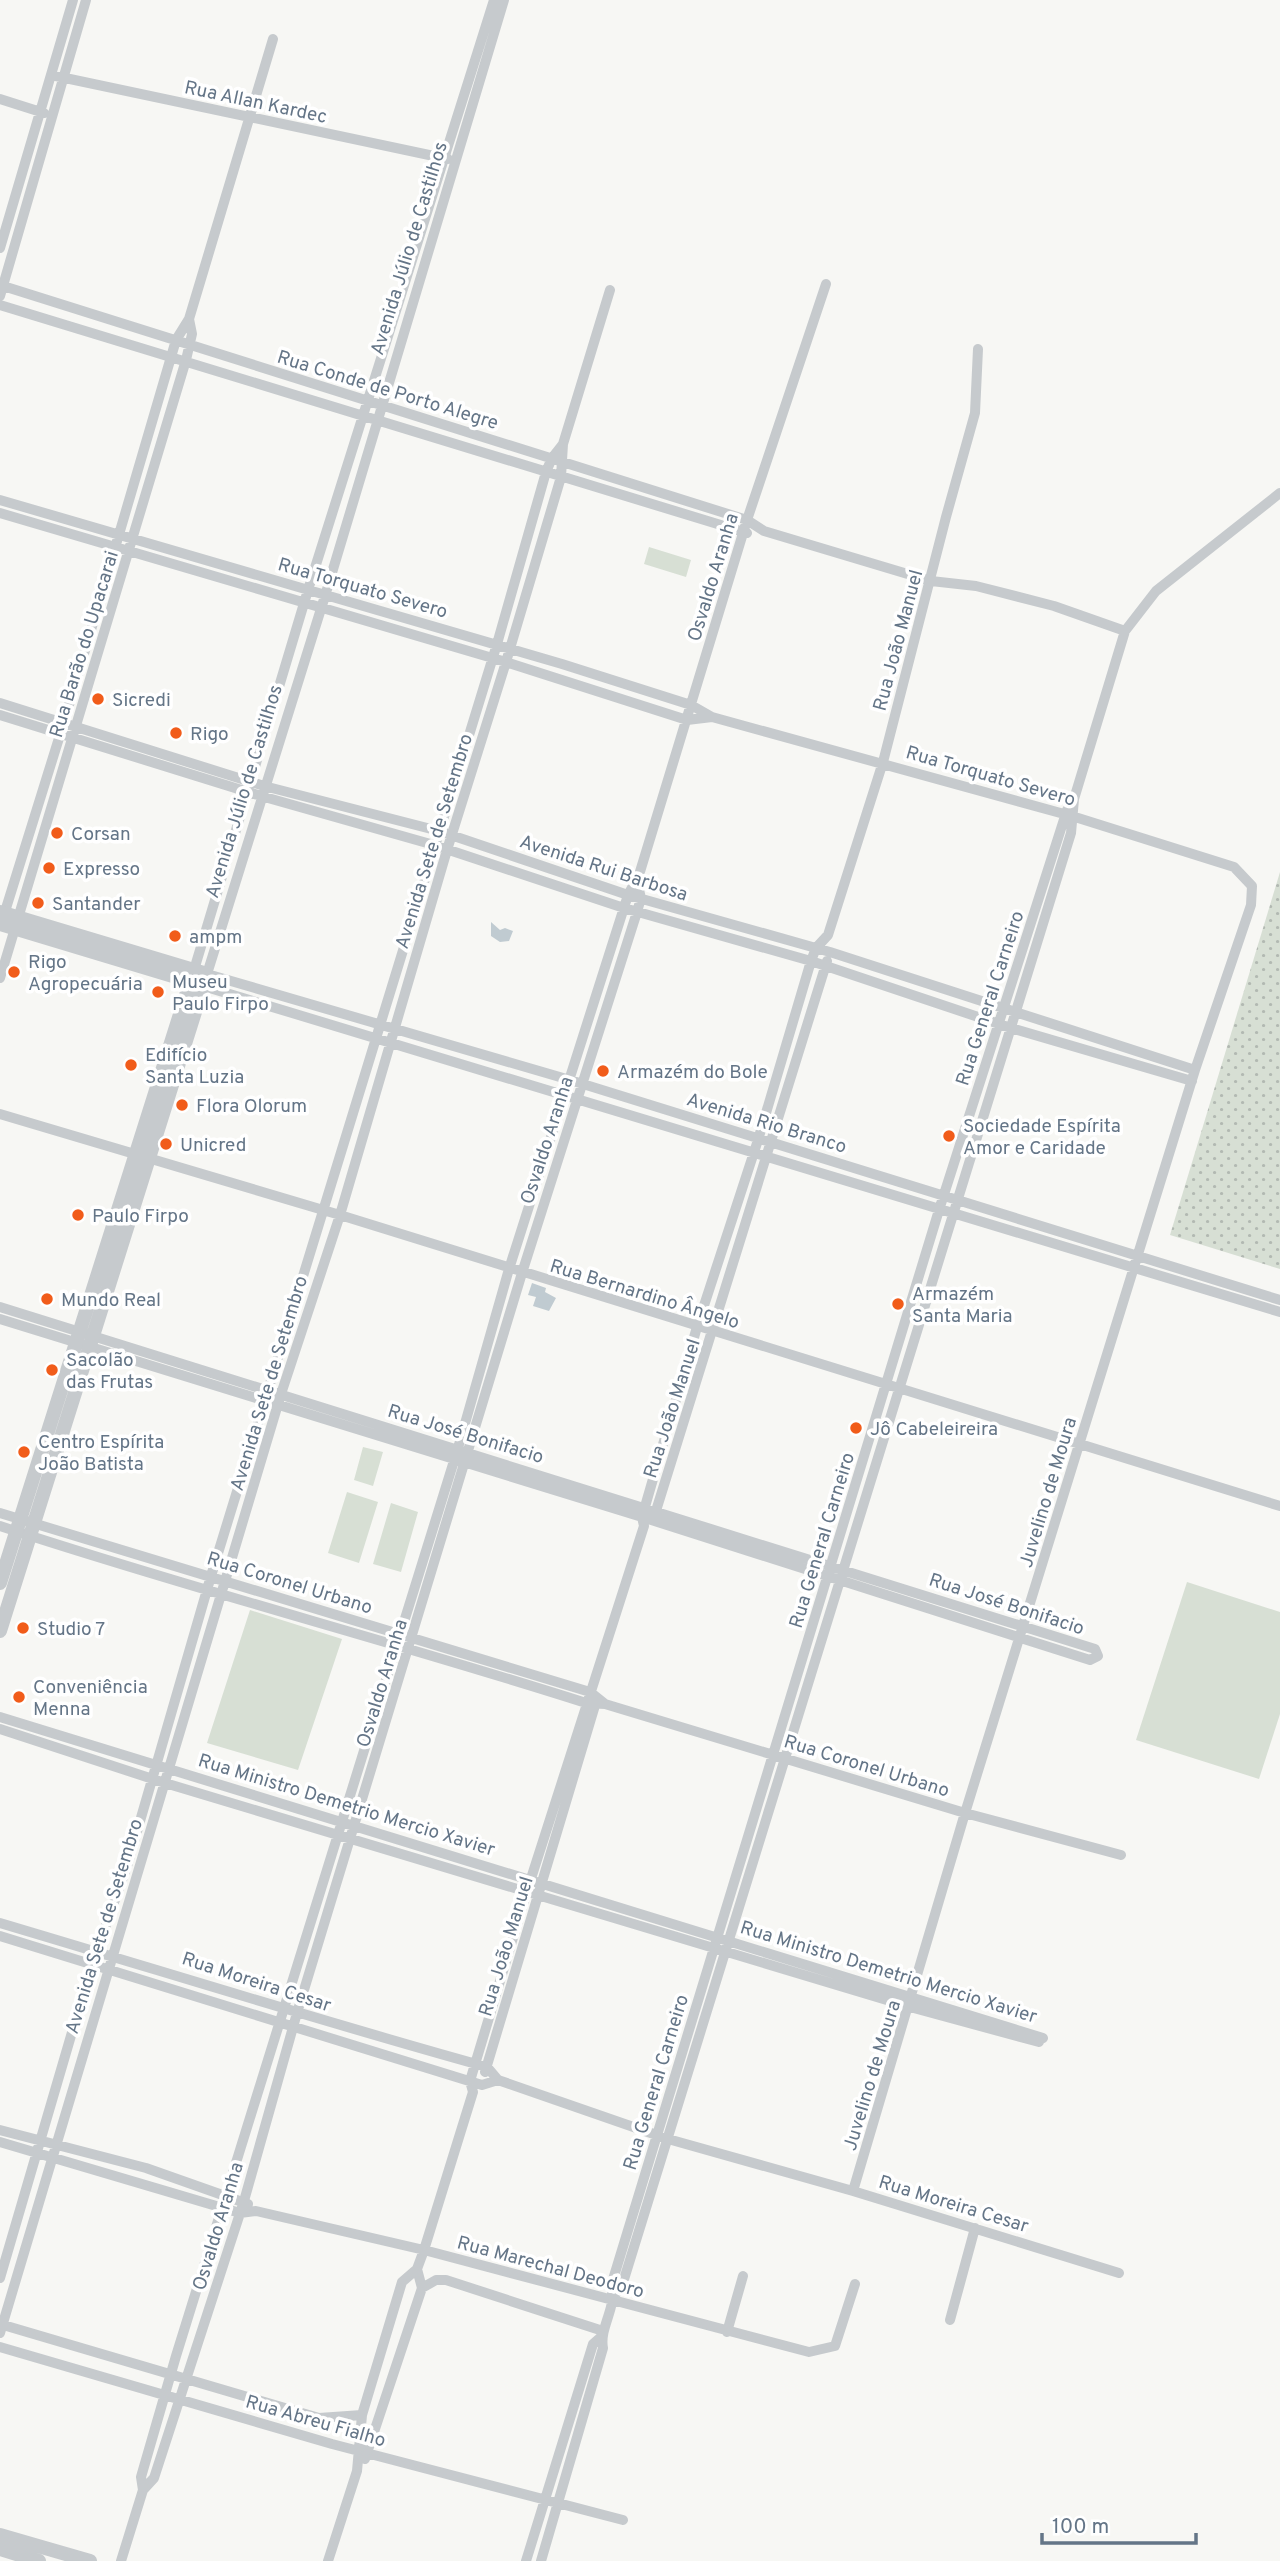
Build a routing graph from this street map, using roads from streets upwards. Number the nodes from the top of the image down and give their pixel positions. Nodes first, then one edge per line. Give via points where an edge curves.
1 (73, 0) edge
2 (86, 0) edge
3 (494, 0) edge
4 (503, 0) edge
5 (489, 30) junction
6 (273, 39) dead end
7 (51, 75) junction
8 (63, 77) junction
9 (0, 99) edge
10 (39, 112) junction
11 (52, 116) junction
12 (248, 118) junction
13 (448, 159) junction
14 (18, 185) junction
15 (31, 190) junction
16 (0, 247) edge
17 (826, 285) dead end
18 (403, 287) junction
19 (1, 289) edge
20 (415, 290) junction
21 (610, 290) dead end
22 (0, 305) edge
23 (97, 315) junction
24 (189, 319) junction
25 (90, 332) junction
26 (176, 340) junction
27 (190, 343) junction
28 (978, 349) dead end
29 (173, 357) junction
30 (186, 360) junction
31 (278, 373) junction
32 (272, 387) junction
33 (368, 402) junction
34 (380, 406) junction
35 (363, 415) junction
36 (376, 420) junction
37 (466, 432) junction
38 (563, 444) junction
39 (460, 446) junction
40 (145, 450) junction
41 (158, 453) junction
42 (552, 458) junction
43 (565, 462) junction
44 (546, 472) junction
45 (561, 477) junction
46 (614, 477) junction
47 (609, 491) junction
48 (1280, 494) edge
49 (0, 500) edge
50 (0, 513) edge
51 (49, 514) junction
52 (747, 520) junction
53 (46, 526) junction
54 (764, 531) junction
55 (743, 533) junction
56 (132, 538) junction
57 (117, 541) junction
58 (129, 550) junction
59 (260, 576) junction
60 (931, 581) junction
61 (256, 590) junction
62 (308, 590) junction
63 (325, 596) junction
64 (510, 600) junction
65 (304, 604) junction
66 (523, 604) junction
67 (321, 609) junction
68 (410, 618) junction
69 (1125, 631) junction
70 (405, 633) junction
71 (88, 641) junction
72 (497, 644) junction
73 (101, 645) junction
74 (510, 648) junction
75 (493, 658) junction
76 (506, 662) junction
77 (562, 664) junction
78 (77, 678) junction
79 (557, 678) junction
80 (90, 682) junction
81 (0, 703) edge
82 (691, 705) junction
83 (0, 715) edge
84 (712, 717) junction
85 (687, 719) junction
86 (64, 722) junction
87 (75, 732) junction
88 (60, 734) junction
89 (883, 762) junction
90 (249, 787) junction
91 (262, 791) junction
92 (307, 803) junction
93 (1069, 815) junction
94 (439, 831) junction
95 (234, 836) junction
96 (452, 836) junction
97 (247, 840) junction
98 (434, 845) junction
99 (447, 850) junction
100 (496, 850) junction
101 (491, 864) junction
102 (637, 882) junction
103 (1252, 886) joint
104 (628, 895) junction
105 (641, 898) junction
106 (624, 908) junction
107 (637, 912) junction
108 (7, 920) edge
109 (722, 922) junction
110 (208, 923) junction
111 (221, 927) junction
112 (718, 935) junction
113 (828, 935) junction
114 (816, 948) junction
115 (830, 952) junction
116 (811, 961) junction
117 (826, 966) junction
118 (0, 978) edge
119 (198, 978) junction
120 (918, 982) junction
121 (914, 996) junction
122 (1010, 1012) junction
123 (380, 1024) junction
124 (999, 1024) junction
125 (1011, 1028) junction
126 (394, 1029) junction
127 (377, 1036) junction
128 (390, 1041) junction
129 (1107, 1042) junction
130 (454, 1046) junction
131 (1102, 1055) junction
132 (450, 1059) junction
133 (779, 1070) junction
134 (792, 1075) junction
135 (1193, 1075) junction
136 (570, 1080) junction
137 (583, 1084) junction
138 (565, 1094) junction
139 (579, 1098) junction
140 (971, 1111) junction
141 (671, 1112) junction
142 (0, 1114) edge
143 (984, 1115) junction
144 (666, 1125) junction
145 (756, 1145) junction
146 (770, 1150) junction
147 (140, 1158) junction
148 (857, 1169) junction
149 (853, 1182) junction
150 (944, 1195) junction
151 (958, 1200) junction
152 (323, 1210) junction
153 (939, 1210) junction
154 (734, 1213) junction
155 (954, 1214) junction
156 (340, 1215) junction
157 (749, 1217) junction
158 (1038, 1225) junction
159 (1034, 1239) junction
160 (929, 1243) junction
161 (944, 1247) junction
162 (1138, 1257) junction
163 (509, 1269) junction
164 (1134, 1270) junction
165 (522, 1273) junction
166 (916, 1284) junction
167 (1219, 1288) junction
168 (931, 1289) junction
169 (1280, 1300) edge
170 (0, 1307) edge
171 (1280, 1312) edge
172 (0, 1319) edge
173 (29, 1322) junction
174 (697, 1327) junction
175 (901, 1332) junction
176 (714, 1333) junction
177 (916, 1337) junction
178 (84, 1338) junction
179 (885, 1385) junction
180 (900, 1390) junction
181 (267, 1396) junction
182 (279, 1400) junction
183 (671, 1417) junction
184 (685, 1421) junction
185 (874, 1424) junction
186 (887, 1431) junction
187 (1080, 1444) junction
188 (461, 1456) junction
189 (859, 1476) junction
190 (559, 1480) junction
191 (871, 1480) junction
192 (555, 1492) junction
193 (1280, 1506) edge
194 (0, 1513) edge
195 (648, 1516) junction
196 (846, 1518) junction
197 (858, 1523) junction
198 (0, 1526) edge
199 (25, 1527) junction
200 (80, 1538) junction
201 (77, 1550) junction
202 (836, 1572) junction
203 (211, 1576) junction
204 (226, 1580) junction
205 (0, 1583) edge
206 (207, 1590) junction
207 (221, 1595) junction
208 (0, 1631) edge
209 (1022, 1632) junction
210 (398, 1638) junction
211 (412, 1642) junction
212 (595, 1698) junction
213 (0, 1717) edge
214 (0, 1729) edge
215 (63, 1743) junction
216 (779, 1757) junction
217 (156, 1764) junction
218 (170, 1768) junction
219 (151, 1778) junction
220 (165, 1783) junction
221 (768, 1795) junction
222 (562, 1798) junction
223 (965, 1813) junction
224 (343, 1820) junction
225 (356, 1824) junction
226 (339, 1833) junction
227 (351, 1836) junction
228 (748, 1838) junction
229 (760, 1842) junction
230 (1121, 1855) dead end
231 (127, 1866) junction
232 (139, 1870) junction
233 (530, 1880) junction
234 (734, 1882) junction
235 (746, 1887) junction
236 (541, 1889) junction
237 (527, 1891) junction
238 (0, 1923) edge
239 (0, 1936) edge
240 (46, 1936) junction
241 (716, 1943) junction
242 (729, 1946) junction
243 (42, 1949) junction
244 (97, 1951) junction
245 (113, 1956) junction
246 (92, 1964) junction
247 (156, 1968) junction
248 (109, 1970) junction
249 (152, 1981) junction
250 (506, 1984) junction
251 (703, 1984) junction
252 (715, 1988) junction
253 (911, 2003) junction
254 (284, 2009) junction
255 (297, 2014) junction
256 (279, 2024) junction
257 (691, 2024) junction
258 (293, 2028) junction
259 (702, 2029) junction
260 (382, 2037) junction
261 (376, 2052) junction
262 (66, 2053) junction
263 (81, 2058) junction
264 (481, 2065) junction
265 (684, 2067) junction
266 (498, 2080) junction
267 (475, 2086) junction
268 (253, 2111) junction
269 (268, 2116) junction
270 (0, 2130) edge
271 (663, 2137) junction
272 (0, 2142) edge
273 (39, 2143) junction
274 (54, 2146) junction
275 (37, 2154) junction
276 (50, 2159) junction
277 (146, 2168) junction
278 (141, 2181) junction
279 (853, 2190) junction
280 (228, 2195) junction
281 (24, 2197) junction
282 (244, 2201) junction
283 (38, 2202) junction
284 (224, 2208) junction
285 (256, 2211) junction
286 (240, 2213) junction
287 (975, 2228) junction
288 (424, 2250) junction
289 (417, 2269) junction
290 (1119, 2273) dead end
291 (743, 2276) dead end
292 (0, 2280) edge
293 (855, 2284) dead end
294 (14, 2286) junction
295 (422, 2288) junction
296 (612, 2301) junction
297 (950, 2320) dead end
298 (1, 2327) edge
299 (183, 2332) junction
300 (603, 2332) junction
301 (727, 2332) junction
302 (201, 2337) junction
303 (0, 2347) edge
304 (592, 2366) junction
305 (170, 2375) junction
306 (185, 2381) junction
307 (165, 2391) junction
308 (180, 2396) junction
309 (575, 2400) junction
310 (587, 2405) junction
311 (362, 2415) junction
312 (357, 2450) junction
313 (559, 2452) junction
314 (369, 2453) junction
315 (572, 2456) junction
316 (357, 2471) junction
317 (143, 2490) junction
318 (544, 2500) junction
319 (558, 2504) junction
320 (624, 2520) dead end
321 (0, 2535) edge
322 (532, 2541) junction
323 (546, 2545) junction
324 (0, 2549) edge
325 (35, 2555) edge
326 (90, 2561) edge
327 (121, 2561) edge
328 (328, 2561) edge
329 (526, 2561) edge
330 (541, 2561) edge

1 - 7 street
2 - 8 street
3 - 5 street, Avenida Júlio de Castilhos
4 - 5 street, Avenida Júlio de Castilhos
5 - 13 street, Avenida Júlio de Castilhos
6 - 12 street, Rua Barão do Upacarai
7 - 8 street, Rua Allan Kardec
7 - 10 street
8 - 11 street
8 - 12 street, Rua Allan Kardec
9 - 10 street
10 - 11 street
10 - 14 street
11 - 15 street
12 - 13 street, Rua Allan Kardec
12 - 24 street, Rua Barão do Upacarai
13 - 18 street, Avenida Júlio de Castilhos
13 - 20 street, Avenida Júlio de Castilhos
14 - 15 street
14 - 16 street
15 - 19 street
17 - 52 street, Osvaldo Aranha
18 - 20 street
18 - 33 street, Avenida Júlio de Castilhos
19 - 23 street, Rua Conde de Porto Alegre
20 - 34 street, Avenida Júlio de Castilhos
21 - 38 street, Avenida Sete de Setembro
22 - 25 street, Rua Conde de Porto Alegre
23 - 25 street
23 - 26 street, Rua Conde de Porto Alegre
24 - 26 street, Rua Barão do Upacarai
24 - 27 street, Rua Barão do Upacarai
25 - 29 street, Rua Conde de Porto Alegre
26 - 27 street, Rua Conde de Porto Alegre
26 - 29 street, Rua Barão do Upacarai
27 - 30 street, Rua Barão do Upacarai
27 - 31 street, Rua Conde de Porto Alegre
28 - 60 street, Rua João Manuel via 975,414
29 - 30 street, Rua Conde de Porto Alegre
29 - 40 street, Rua Barão do Upacarai
30 - 32 street, Rua Conde de Porto Alegre
30 - 41 street, Rua Barão do Upacarai
31 - 32 street
31 - 33 street, Rua Conde de Porto Alegre
32 - 35 street, Rua Conde de Porto Alegre
33 - 34 street, Rua Conde de Porto Alegre
33 - 35 street, Avenida Júlio de Castilhos
34 - 36 street, Avenida Júlio de Castilhos
34 - 37 street, Rua Conde de Porto Alegre
35 - 36 street, Rua Conde de Porto Alegre
35 - 62 street, Avenida Júlio de Castilhos
36 - 39 street, Rua Conde de Porto Alegre
36 - 63 street, Avenida Júlio de Castilhos
37 - 39 street
37 - 42 street, Rua Conde de Porto Alegre
38 - 42 street, Avenida Sete de Setembro
38 - 43 street, Avenida Sete de Setembro
39 - 44 street, Rua Conde de Porto Alegre
40 - 41 street
40 - 57 street, Rua Barão do Upacarai
41 - 56 street, Rua Barão do Upacarai
42 - 43 street, Rua Conde de Porto Alegre
42 - 44 street, Avenida Sete de Setembro
43 - 45 street, Avenida Sete de Setembro
43 - 46 street, Rua Conde de Porto Alegre
44 - 45 street, Rua Conde de Porto Alegre
44 - 64 street, Avenida Sete de Setembro
45 - 47 street, Rua Conde de Porto Alegre
45 - 66 street, Avenida Sete de Setembro
46 - 47 street
46 - 52 street, Rua Conde de Porto Alegre
47 - 55 street, Rua Conde de Porto Alegre
48 - 69 street via 1156,591
49 - 51 street, Rua Torquato Severo
50 - 53 street, Rua Torquato Severo
51 - 53 street
51 - 57 street, Rua Torquato Severo
52 - 54 street, Rua Conde de Porto Alegre
52 - 55 street, Osvaldo Aranha
53 - 57 street, Rua Torquato Severo
54 - 55 street, Rua Conde de Porto Alegre
54 - 60 street, Rua Conde de Porto Alegre
55 - 82 street, Osvaldo Aranha
56 - 57 street, Rua Torquato Severo
56 - 58 street, Rua Barão do Upacarai
56 - 59 street, Rua Torquato Severo
57 - 58 street, Rua Torquato Severo
57 - 71 street, Rua Barão do Upacarai
58 - 61 street, Rua Torquato Severo
58 - 73 street, Rua Barão do Upacarai
59 - 61 street
59 - 62 street, Rua Torquato Severo
60 - 69 street, Rua Conde de Porto Alegre via 976,586 1054,606
60 - 89 street, Rua João Manuel
61 - 65 street, Rua Torquato Severo
62 - 63 street, Rua Torquato Severo
62 - 65 street, Avenida Júlio de Castilhos
63 - 67 street, Avenida Júlio de Castilhos
63 - 68 street, Rua Torquato Severo
64 - 66 street
64 - 72 street, Avenida Sete de Setembro
65 - 67 street, Rua Torquato Severo
65 - 90 street, Avenida Júlio de Castilhos
66 - 74 street, Avenida Sete de Setembro
67 - 70 street, Rua Torquato Severo
67 - 91 street, Avenida Júlio de Castilhos
68 - 70 street
68 - 72 street, Rua Torquato Severo
69 - 93 street, Rua General Carneiro
70 - 75 street, Rua Torquato Severo
71 - 73 street
71 - 78 street, Rua Barão do Upacarai
72 - 74 street, Rua Torquato Severo
72 - 75 street, Avenida Sete de Setembro
73 - 80 street, Rua Barão do Upacarai
74 - 76 street, Avenida Sete de Setembro
74 - 77 street, Rua Torquato Severo
75 - 76 street, Rua Torquato Severo
75 - 94 street, Avenida Sete de Setembro
76 - 79 street, Rua Torquato Severo
76 - 96 street, Avenida Sete de Setembro
77 - 79 street
77 - 82 street, Rua Torquato Severo
78 - 80 street
78 - 86 street, Rua Barão do Upacarai
79 - 85 street, Rua Torquato Severo
80 - 87 street, Rua Barão do Upacarai
81 - 86 street, Avenida Rui Barbosa
82 - 84 street, Rua Torquato Severo
82 - 85 street, Osvaldo Aranha
83 - 88 street, Avenida Rui Barbosa
84 - 85 street, Rua Torquato Severo
84 - 89 street, Rua Torquato Severo
85 - 102 street, Osvaldo Aranha
86 - 87 street, Avenida Rui Barbosa
86 - 88 street, Rua Barão do Upacarai
87 - 88 street, Avenida Rui Barbosa
87 - 90 street, Avenida Rui Barbosa
87 - 108 street, Rua Barão do Upacarai
88 - 108 street, Rua Barão do Upacarai
89 - 93 street, Rua Torquato Severo
89 - 113 street, Rua João Manuel
90 - 91 street, Avenida Rui Barbosa
90 - 95 street, Avenida Júlio de Castilhos
91 - 92 street, Avenida Rui Barbosa
91 - 97 street, Avenida Júlio de Castilhos
92 - 94 street, Avenida Rui Barbosa
92 - 98 street, Avenida Rui Barbosa
93 - 103 street, Rua Torquato Severo via 1234,867
93 - 122 street, Rua General Carneiro
94 - 96 street, Avenida Rui Barbosa
94 - 98 street, Avenida Sete de Setembro
95 - 97 street
95 - 110 street, Avenida Júlio de Castilhos
96 - 99 street, Avenida Sete de Setembro
96 - 100 street, Avenida Rui Barbosa
97 - 111 street, Avenida Júlio de Castilhos
98 - 99 street, Avenida Rui Barbosa
98 - 123 street, Avenida Sete de Setembro
99 - 101 street, Avenida Rui Barbosa
99 - 126 street, Avenida Sete de Setembro
100 - 101 street
100 - 104 street, Avenida Rui Barbosa
101 - 106 street, Avenida Rui Barbosa
102 - 104 street, Osvaldo Aranha
102 - 105 street, Osvaldo Aranha
103 - 135 street, Juvelino de Moura via 1251,905
104 - 105 street, Avenida Rui Barbosa
104 - 106 street, Osvaldo Aranha
105 - 107 street, Osvaldo Aranha
105 - 109 street, Avenida Rui Barbosa
106 - 107 street, Avenida Rui Barbosa
106 - 136 street, Osvaldo Aranha
107 - 112 street, Avenida Rui Barbosa
107 - 137 street, Osvaldo Aranha
108 - 118 street, Rua Barão do Upacarai
108 - 119 street, Avenida Rio Branco
109 - 112 street
109 - 114 street, Avenida Rui Barbosa
110 - 111 street
110 - 119 street, Avenida Júlio de Castilhos
111 - 119 street, Avenida Júlio de Castilhos
112 - 116 street, Avenida Rui Barbosa
113 - 114 street, Rua João Manuel
113 - 115 street, Rua João Manuel
114 - 115 street, Avenida Rui Barbosa
114 - 116 street, Rua João Manuel
115 - 117 street, Rua João Manuel
115 - 120 street, Avenida Rui Barbosa
116 - 117 street, Avenida Rui Barbosa
116 - 133 street, Rua João Manuel
117 - 121 street, Avenida Rui Barbosa
117 - 134 street, Rua João Manuel
119 - 123 street, Avenida Rio Branco
119 - 127 street, Avenida Rio Branco
119 - 147 street, Avenida Júlio de Castilhos
120 - 121 street
120 - 122 street, Avenida Rui Barbosa
121 - 124 street, Avenida Rui Barbosa
122 - 124 street, Rua General Carneiro
122 - 125 street, Rua General Carneiro
122 - 129 street, Avenida Rui Barbosa
123 - 126 street, Avenida Rio Branco
123 - 127 street, Avenida Sete de Setembro
124 - 125 street, Avenida Rui Barbosa
124 - 140 street, Rua General Carneiro
125 - 131 street, Avenida Rui Barbosa
125 - 143 street, Rua General Carneiro
126 - 128 street, Avenida Sete de Setembro
126 - 130 street, Avenida Rio Branco
127 - 128 street, Avenida Rio Branco
127 - 152 street, Avenida Sete de Setembro
128 - 132 street, Avenida Rio Branco
128 - 156 street, Avenida Sete de Setembro
129 - 131 street
129 - 135 street, Avenida Rui Barbosa
130 - 132 street
130 - 136 street, Avenida Rio Branco
131 - 135 street, Avenida Rui Barbosa
132 - 138 street, Avenida Rio Branco
133 - 134 street
133 - 145 street, Rua João Manuel
134 - 146 street, Rua João Manuel
135 - 162 street, Juvelino de Moura
136 - 137 street, Avenida Rio Branco
136 - 138 street, Osvaldo Aranha
137 - 139 street, Osvaldo Aranha
137 - 141 street, Avenida Rio Branco
138 - 139 street, Avenida Rio Branco
138 - 163 street, Osvaldo Aranha
139 - 144 street, Avenida Rio Branco
139 - 165 street, Osvaldo Aranha
140 - 143 street
140 - 150 street, Rua General Carneiro
141 - 144 street
141 - 145 street, Avenida Rio Branco
142 - 147 street, Rua Bernardino Ângelo
143 - 151 street, Rua General Carneiro
144 - 145 street, Avenida Rio Branco
145 - 146 street, Avenida Rio Branco
145 - 154 street, Rua João Manuel
146 - 148 street, Avenida Rio Branco
146 - 149 street, Avenida Rio Branco
146 - 157 street, Rua João Manuel
147 - 152 street, Rua Bernardino Ângelo
147 - 178 street, Avenida Júlio de Castilhos
148 - 149 street
148 - 150 street, Avenida Rio Branco
149 - 153 street, Avenida Rio Branco
150 - 151 street, Avenida Rio Branco
150 - 153 street, Rua General Carneiro
151 - 155 street, Rua General Carneiro
151 - 158 street, Avenida Rio Branco
152 - 156 street, Rua Bernardino Ângelo
152 - 181 street, Avenida Sete de Setembro
153 - 155 street, Avenida Rio Branco
153 - 160 street, Rua General Carneiro
154 - 157 street
154 - 174 street, Rua João Manuel
155 - 159 street, Avenida Rio Branco
155 - 161 street, Rua General Carneiro
156 - 163 street, Rua Bernardino Ângelo
156 - 182 street, Avenida Sete de Setembro
157 - 176 street, Rua João Manuel
158 - 159 street
158 - 162 street, Avenida Rio Branco
159 - 164 street, Avenida Rio Branco
160 - 161 street
160 - 166 street, Rua General Carneiro
161 - 168 street, Rua General Carneiro
162 - 164 street, Juvelino de Moura
162 - 167 street, Avenida Rio Branco
163 - 165 street, Rua Bernardino Ângelo
163 - 188 street, Osvaldo Aranha
164 - 167 street, Avenida Rio Branco
164 - 187 street, Juvelino de Moura
165 - 174 street, Rua Bernardino Ângelo
165 - 188 street, Osvaldo Aranha
166 - 168 street
166 - 175 street, Rua General Carneiro
167 - 169 street, Avenida Rio Branco
167 - 171 street, Avenida Rio Branco
168 - 177 street, Rua General Carneiro
170 - 173 street, Rua José Bonifacio
172 - 173 street, Rua José Bonifacio
173 - 178 street, Rua José Bonifacio
174 - 176 street, Rua Bernardino Ângelo
174 - 183 street, Rua João Manuel
175 - 177 street
175 - 179 street, Rua General Carneiro
176 - 179 street, Rua Bernardino Ângelo
176 - 184 street, Rua João Manuel
177 - 180 street, Rua General Carneiro
178 - 181 street, Rua José Bonifacio
178 - 199 street, Avenida Júlio de Castilhos
179 - 180 street, Rua Bernardino Ângelo
179 - 185 street, Rua General Carneiro
180 - 186 street, Rua General Carneiro
180 - 187 street, Rua Bernardino Ângelo
181 - 182 street, Rua José Bonifacio
181 - 203 street, Avenida Sete de Setembro
182 - 188 street, Rua José Bonifacio
182 - 204 street, Avenida Sete de Setembro
183 - 184 street
183 - 195 street, Rua João Manuel
184 - 195 street, Rua João Manuel
185 - 186 street
185 - 189 street, Rua General Carneiro
186 - 191 street, Rua General Carneiro
187 - 193 street, Rua Bernardino Ângelo
187 - 209 street, Juvelino de Moura
188 - 190 street, Rua José Bonifacio
188 - 192 street, Rua José Bonifacio
188 - 210 street, Osvaldo Aranha
188 - 211 street, Osvaldo Aranha
189 - 191 street
189 - 196 street, Rua General Carneiro
190 - 192 street
190 - 195 street, Rua José Bonifacio
191 - 197 street, Rua General Carneiro
192 - 195 street, Rua José Bonifacio
194 - 199 street, Rua Coronel Urbano
195 - 202 street, Rua José Bonifacio
195 - 212 street, Rua João Manuel
196 - 197 street
196 - 202 street, Rua General Carneiro
197 - 202 street, Rua General Carneiro
198 - 199 street, Rua Coronel Urbano
199 - 200 street, Rua Coronel Urbano
199 - 201 street, Rua Coronel Urbano
199 - 205 street, Avenida Júlio de Castilhos
199 - 208 street, Avenida Júlio de Castilhos
200 - 201 street
200 - 203 street, Rua Coronel Urbano
201 - 206 street, Rua Coronel Urbano
202 - 209 street, Rua José Bonifacio
202 - 216 street, Rua General Carneiro
203 - 204 street, Rua Coronel Urbano
203 - 206 street, Avenida Sete de Setembro
204 - 207 street, Avenida Sete de Setembro
204 - 210 street, Rua Coronel Urbano
206 - 207 street, Rua Coronel Urbano
206 - 217 street, Avenida Sete de Setembro
207 - 210 street, Rua Coronel Urbano
207 - 218 street, Avenida Sete de Setembro
209 - 209 street, Rua José Bonifacio via 1090,1660 1098,1656 1095,1649
209 - 223 street, Juvelino de Moura
210 - 211 street, Rua Coronel Urbano
210 - 224 street, Osvaldo Aranha
211 - 212 street, Rua Coronel Urbano
211 - 225 street, Osvaldo Aranha
212 - 216 street, Rua Coronel Urbano
212 - 222 street, Rua João Manuel
213 - 215 street, Rua Ministro Demetrio Mercio Xavier
214 - 215 street, Rua Ministro Demetrio Mercio Xavier
215 - 217 street, Rua Ministro Demetrio Mercio Xavier
215 - 219 street, Rua Ministro Demetrio Mercio Xavier
216 - 221 street, Rua General Carneiro
216 - 223 street, Rua Coronel Urbano
217 - 218 street, Rua Ministro Demetrio Mercio Xavier
217 - 219 street, Avenida Sete de Setembro
218 - 220 street, Avenida Sete de Setembro
218 - 224 street, Rua Ministro Demetrio Mercio Xavier
219 - 220 street, Rua Ministro Demetrio Mercio Xavier
219 - 231 street, Avenida Sete de Setembro
220 - 226 street, Rua Ministro Demetrio Mercio Xavier
220 - 232 street, Avenida Sete de Setembro
221 - 228 street, Rua General Carneiro
221 - 229 street, Rua General Carneiro
222 - 233 street, Rua João Manuel
222 - 236 street, Rua João Manuel
223 - 230 street, Rua Coronel Urbano
223 - 253 street, Juvelino de Moura
224 - 225 street, Rua Ministro Demetrio Mercio Xavier
224 - 226 street, Osvaldo Aranha
225 - 227 street, Osvaldo Aranha
225 - 233 street, Rua Ministro Demetrio Mercio Xavier
226 - 227 street, Rua Ministro Demetrio Mercio Xavier
226 - 254 street, Osvaldo Aranha
227 - 237 street, Rua Ministro Demetrio Mercio Xavier
227 - 255 street, Osvaldo Aranha
228 - 229 street
228 - 234 street, Rua General Carneiro
229 - 235 street, Rua General Carneiro
231 - 232 street
231 - 244 street, Avenida Sete de Setembro
232 - 245 street, Avenida Sete de Setembro
233 - 236 street, Rua Ministro Demetrio Mercio Xavier
233 - 237 street, Rua João Manuel
234 - 235 street
234 - 241 street, Rua General Carneiro
235 - 242 street, Rua General Carneiro
236 - 237 street, Rua Ministro Demetrio Mercio Xavier
236 - 241 street, Rua Ministro Demetrio Mercio Xavier
236 - 250 street, Rua João Manuel
237 - 250 street, Rua João Manuel
238 - 240 street, Rua Moreira Cesar
239 - 243 street, Rua Moreira Cesar
240 - 243 street
240 - 244 street, Rua Moreira Cesar
241 - 242 street, Rua Ministro Demetrio Mercio Xavier
241 - 251 street, Rua General Carneiro
242 - 252 street, Rua General Carneiro
242 - 253 street, Rua Ministro Demetrio Mercio Xavier
243 - 246 street, Rua Moreira Cesar
244 - 245 street, Rua Moreira Cesar
244 - 246 street, Avenida Sete de Setembro
245 - 247 street, Rua Moreira Cesar
245 - 248 street, Avenida Sete de Setembro
246 - 248 street, Rua Moreira Cesar
246 - 262 street, Avenida Sete de Setembro
247 - 249 street
247 - 254 street, Rua Moreira Cesar
248 - 249 street, Rua Moreira Cesar
248 - 263 street, Avenida Sete de Setembro
249 - 256 street, Rua Moreira Cesar
250 - 264 street, Rua João Manuel
251 - 252 street
251 - 257 street, Rua General Carneiro
252 - 259 street, Rua General Carneiro
253 - 253 street, Rua Ministro Demetrio Mercio Xavier via 1043,2041 1043,2035
253 - 279 street, Juvelino de Moura
254 - 255 street, Rua Moreira Cesar
254 - 256 street, Osvaldo Aranha
255 - 258 street, Osvaldo Aranha
255 - 260 street, Rua Moreira Cesar
256 - 258 street, Rua Moreira Cesar
256 - 268 street, Osvaldo Aranha
257 - 259 street
257 - 265 street, Rua General Carneiro
258 - 261 street, Rua Moreira Cesar
258 - 269 street, Osvaldo Aranha
259 - 265 street, Rua General Carneiro
260 - 261 street
260 - 264 street, Rua Moreira Cesar
261 - 267 street, Rua Moreira Cesar
262 - 263 street
262 - 273 street, Avenida Sete de Setembro
263 - 274 street, Avenida Sete de Setembro
264 - 266 street
264 - 267 street, Rua João Manuel
265 - 271 street, Rua General Carneiro
266 - 267 street
266 - 271 street, Rua Moreira Cesar
267 - 288 street, Rua João Manuel
268 - 269 street
268 - 280 street, Osvaldo Aranha
269 - 282 street, Osvaldo Aranha
270 - 273 street, Rua Marechal Deodoro
271 - 279 street, Rua Moreira Cesar
271 - 296 street, Rua General Carneiro via 626,2255 621,2289
272 - 275 street, Rua Marechal Deodoro
273 - 274 street, Rua Marechal Deodoro
273 - 275 street, Avenida Sete de Setembro
274 - 276 street, Avenida Sete de Setembro
274 - 277 street, Rua Marechal Deodoro
275 - 276 street, Rua Marechal Deodoro
275 - 281 street, Avenida Sete de Setembro
276 - 278 street, Rua Marechal Deodoro
276 - 283 street, Avenida Sete de Setembro
277 - 278 street
277 - 280 street, Rua Marechal Deodoro
278 - 284 street, Rua Marechal Deodoro
279 - 287 street, Rua Moreira Cesar
280 - 282 street, Rua Marechal Deodoro
280 - 284 street, Osvaldo Aranha
281 - 283 street
281 - 292 street, Avenida Sete de Setembro
282 - 285 street, Rua Marechal Deodoro
282 - 286 street, Osvaldo Aranha
283 - 294 street, Avenida Sete de Setembro
284 - 286 street, Rua Marechal Deodoro
284 - 299 street, Osvaldo Aranha
285 - 286 street, Rua Marechal Deodoro
285 - 288 street, Rua Marechal Deodoro
286 - 302 street, Osvaldo Aranha
287 - 290 street, Rua Moreira Cesar
287 - 297 street
288 - 289 street, Rua João Manuel
288 - 296 street, Rua Marechal Deodoro
289 - 295 street
289 - 311 street, Rua João Manuel via 402,2282
291 - 301 street
292 - 294 street
293 - 301 street, Rua Marechal Deodoro via 835,2346 809,2352
294 - 298 street, Avenida Sete de Setembro
295 - 300 street via 446,2280
295 - 314 street, Rua João Manuel
296 - 300 street, Rua General Carneiro
296 - 301 street, Rua Marechal Deodoro
298 - 305 street, Rua Abreu Fialho
299 - 302 street
299 - 305 street, Osvaldo Aranha
300 - 304 street, Rua General Carneiro via 603,2348
302 - 306 street, Osvaldo Aranha
303 - 307 street, Rua Abreu Fialho
304 - 309 street, Rua General Carneiro
304 - 310 street, Rua General Carneiro
305 - 306 street, Rua Abreu Fialho
305 - 307 street, Osvaldo Aranha
306 - 308 street, Osvaldo Aranha
306 - 311 street, Rua Abreu Fialho via 320,2418
307 - 308 street, Rua Abreu Fialho
307 - 317 street, Osvaldo Aranha via 141,2477
308 - 312 street, Rua Abreu Fialho
308 - 317 street, Osvaldo Aranha via 154,2478
309 - 310 street
309 - 313 street, Rua General Carneiro
310 - 315 street, Rua General Carneiro
311 - 312 street, Rua João Manuel
312 - 314 street, Rua Abreu Fialho
312 - 316 street, Rua João Manuel
313 - 315 street
313 - 318 street, Rua General Carneiro
314 - 316 street, Rua João Manuel
314 - 318 street, Rua Abreu Fialho
315 - 319 street, Rua General Carneiro
316 - 328 street, Rua João Manuel
317 - 327 street, Osvaldo Aranha
318 - 319 street, Rua Abreu Fialho
318 - 322 street, Rua General Carneiro
319 - 320 street, Rua Abreu Fialho
319 - 323 street, Rua General Carneiro
321 - 325 street
322 - 323 street
322 - 329 street, Rua General Carneiro
323 - 330 street, Rua General Carneiro
324 - 325 street
325 - 326 street

